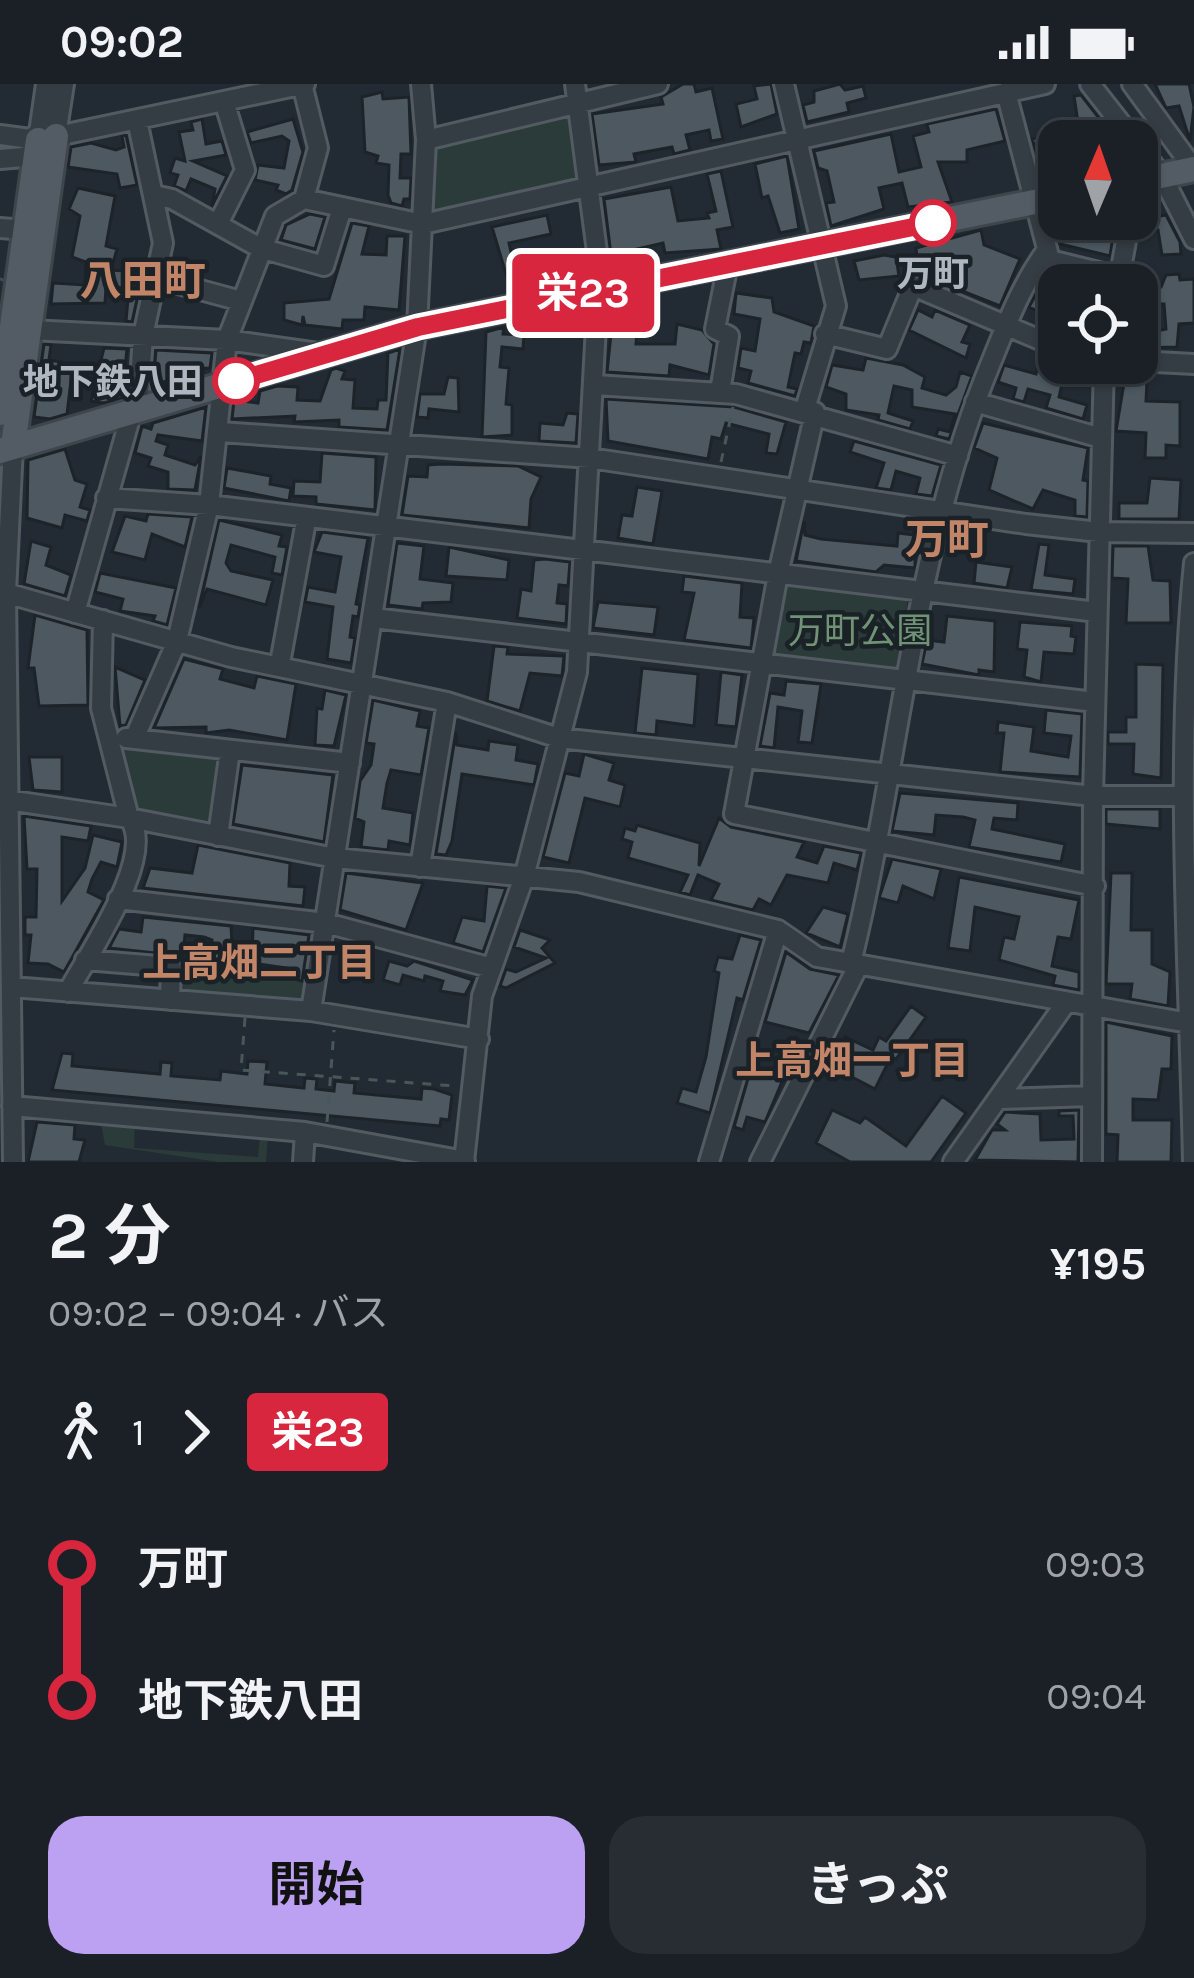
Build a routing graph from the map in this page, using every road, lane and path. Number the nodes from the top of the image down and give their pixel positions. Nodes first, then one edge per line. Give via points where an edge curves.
1 (46, 84) edge
2 (64, 84) edge
3 (303, 84) edge
4 (421, 84) edge
5 (658, 84) edge
6 (784, 84) edge
7 (1046, 84) edge
8 (1090, 84) edge
9 (1132, 84) edge
10 (1006, 92) junction
11 (576, 93) edge
12 (224, 101) junction
13 (137, 120) junction
14 (1113, 120) edge
15 (0, 135) edge
16 (425, 140) junction
17 (798, 140) junction
18 (43, 144) junction
19 (0, 159) edge
20 (1194, 169) edge
21 (1038, 176) edge
22 (1158, 177) edge
23 (587, 187) junction
24 (1158, 190) edge
25 (154, 195) junction
26 (304, 199) junction
27 (1038, 202) edge
28 (342, 208) junction
29 (218, 224) junction
30 (423, 224) junction
31 (13, 229) edge
32 (1194, 239) edge
33 (1047, 240) edge
34 (825, 244) junction
35 (260, 248) junction
36 (1047, 250) junction
37 (728, 264) junction
38 (1063, 264) edge
39 (156, 278) junction
40 (600, 290) junction
41 (241, 301) junction
42 (418, 327) junction
43 (1005, 328) junction
44 (14, 329) edge
45 (825, 334) junction
46 (142, 336) junction
47 (227, 340) junction
48 (1038, 340) edge
49 (326, 354) junction
50 (1158, 362) edge
51 (1194, 364) edge
52 (1103, 384) edge
53 (223, 385) junction
54 (595, 385) junction
55 (728, 393) junction
56 (974, 402) junction
57 (135, 410) junction
58 (810, 410) junction
59 (0, 413) edge
60 (220, 432) junction
61 (1101, 438) junction
62 (402, 446) junction
63 (7, 448) edge
64 (958, 456) junction
65 (590, 458) junction
66 (718, 477) junction
67 (797, 489) junction
68 (106, 498) junction
69 (209, 505) junction
70 (941, 512) junction
71 (306, 521) junction
72 (388, 528) junction
73 (1099, 532) junction
74 (1194, 533) edge
75 (584, 550) junction
76 (1194, 562) edge
77 (778, 574) junction
78 (920, 591) junction
79 (6, 593) junction
80 (1097, 612) junction
81 (75, 613) junction
82 (374, 618) junction
83 (103, 620) junction
84 (176, 641) junction
85 (580, 641) junction
86 (761, 662) junction
87 (280, 663) junction
88 (906, 680) junction
89 (362, 684) junction
90 (448, 702) junction
91 (1095, 702) junction
92 (109, 736) junction
93 (560, 738) junction
94 (134, 740) junction
95 (230, 750) junction
96 (744, 757) junction
97 (350, 763) junction
98 (891, 773) junction
99 (1093, 796) junction
100 (1180, 796) junction
101 (4, 799) edge
102 (129, 818) junction
103 (218, 836) junction
104 (881, 842) junction
105 (335, 859) junction
106 (420, 867) junction
107 (524, 877) junction
108 (1095, 886) junction
109 (118, 899) junction
110 (326, 922) junction
111 (778, 930) junction
112 (85, 960) junction
113 (855, 964) junction
114 (492, 968) junction
115 (11, 987) junction
116 (68, 992) junction
117 (170, 1000) junction
118 (1065, 1004) junction
119 (247, 1006) junction
120 (1093, 1009) junction
121 (311, 1011) junction
122 (335, 1015) junction
123 (1192, 1024) edge
124 (479, 1039) junction
125 (331, 1077) junction
126 (475, 1088) junction
127 (1092, 1096) junction
128 (999, 1099) junction
129 (12, 1106) junction
130 (305, 1132) junction
131 (326, 1136) junction
132 (465, 1161) edge
133 (13, 1162) edge
134 (303, 1162) edge
135 (709, 1162) edge
136 (760, 1162) edge
137 (953, 1162) edge
138 (1092, 1162) edge
139 (1193, 1162) edge

1 - 18 street
2 - 18 street
3 - 12 street
3 - 26 street via 318,148
4 - 16 street
5 - 11 street
6 - 17 street
7 - 10 street
8 - 14 street
9 - 20 street
10 - 17 street
10 - 21 street
11 - 16 street
11 - 23 street
12 - 13 street
12 - 29 street via 245,170
13 - 18 street
13 - 25 street
15 - 18 street
16 - 30 street
17 - 23 street
17 - 34 street
18 - 19 street
18 - 31 main road
18 - 44 main road
20 - 22 main road
23 - 30 street
23 - 40 street
24 - 32 street
25 - 29 street
25 - 39 street via 163,243
26 - 28 street
26 - 35 street via 275,216
27 - 34 main road
28 - 30 street
28 - 35 street via 324,266
29 - 35 street
30 - 42 street
31 - 44 main road
33 - 36 street
34 - 37 main road
34 - 45 street via 836,306
35 - 41 street
36 - 38 street
36 - 43 street
37 - 40 main road
37 - 55 street via 715,329 729,336
39 - 41 street
39 - 46 street
40 - 42 main road
40 - 54 street
41 - 47 street
42 - 49 main road
42 - 62 street
43 - 45 street via 913,286 887,349
43 - 48 street
43 - 56 street
44 - 46 street
44 - 59 main road
44 - 63 main road
45 - 58 street
46 - 47 street
46 - 57 street
47 - 49 street
47 - 53 street
49 - 53 main road
50 - 51 street
52 - 61 street
53 - 57 main road
53 - 60 street
54 - 55 street
54 - 65 street
55 - 58 street
55 - 66 path
56 - 61 street
56 - 64 street
57 - 63 main road
57 - 68 street
58 - 64 street
58 - 67 street
60 - 62 street
60 - 69 street
61 - 73 street
62 - 65 street
62 - 72 street
63 - 79 street
64 - 70 street
65 - 66 street
65 - 75 street
66 - 67 street
67 - 70 street
67 - 77 street
68 - 69 street
68 - 81 street
69 - 71 street
69 - 84 street
70 - 73 street
70 - 78 street
71 - 72 street
71 - 87 street
72 - 75 street
72 - 82 street
73 - 74 street
73 - 80 street
75 - 77 street
75 - 85 street
76 - 100 street
77 - 78 street
77 - 86 street
78 - 80 street
78 - 88 street
79 - 81 street
79 - 101 street
80 - 91 street
81 - 83 street
82 - 85 street
82 - 89 street
83 - 84 street
83 - 92 street via 100,708
84 - 87 street
84 - 94 street
85 - 86 street
85 - 93 street
86 - 88 street
86 - 96 street
87 - 89 street
88 - 91 street
88 - 98 street
89 - 90 street
89 - 97 street
90 - 93 street
90 - 106 street
91 - 99 street
92 - 94 street
92 - 102 street
93 - 96 street
93 - 107 street
94 - 95 street
95 - 97 street
95 - 103 street
96 - 98 street
96 - 104 street via 734,814
97 - 105 street
98 - 99 street
98 - 104 street
99 - 100 street
99 - 108 street
100 - 123 street
101 - 102 street
101 - 115 street
102 - 103 street
102 - 109 street via 138,829 138,856
103 - 105 street
104 - 108 street
104 - 113 street
105 - 106 street
105 - 110 street
106 - 107 street
107 - 111 street via 579,882
107 - 114 street
108 - 120 street
109 - 110 street
109 - 112 street
110 - 114 street
110 - 121 street
111 - 113 street via 817,957
111 - 135 street
112 - 116 street
112 - 117 street via 171,967
113 - 118 street
113 - 136 street
114 - 124 street
115 - 116 street
115 - 129 street
116 - 117 street
117 - 119 street
118 - 120 street
118 - 128 street
119 - 121 street
119 - 125 path via 241,1070
120 - 123 street
120 - 127 street
121 - 122 street
122 - 124 street
122 - 125 path
123 - 139 street
124 - 126 street
125 - 126 path
125 - 131 path
126 - 132 street
127 - 128 street
127 - 138 street
128 - 137 street
129 - 130 street
129 - 133 street
130 - 131 street
130 - 134 street
131 - 132 street

